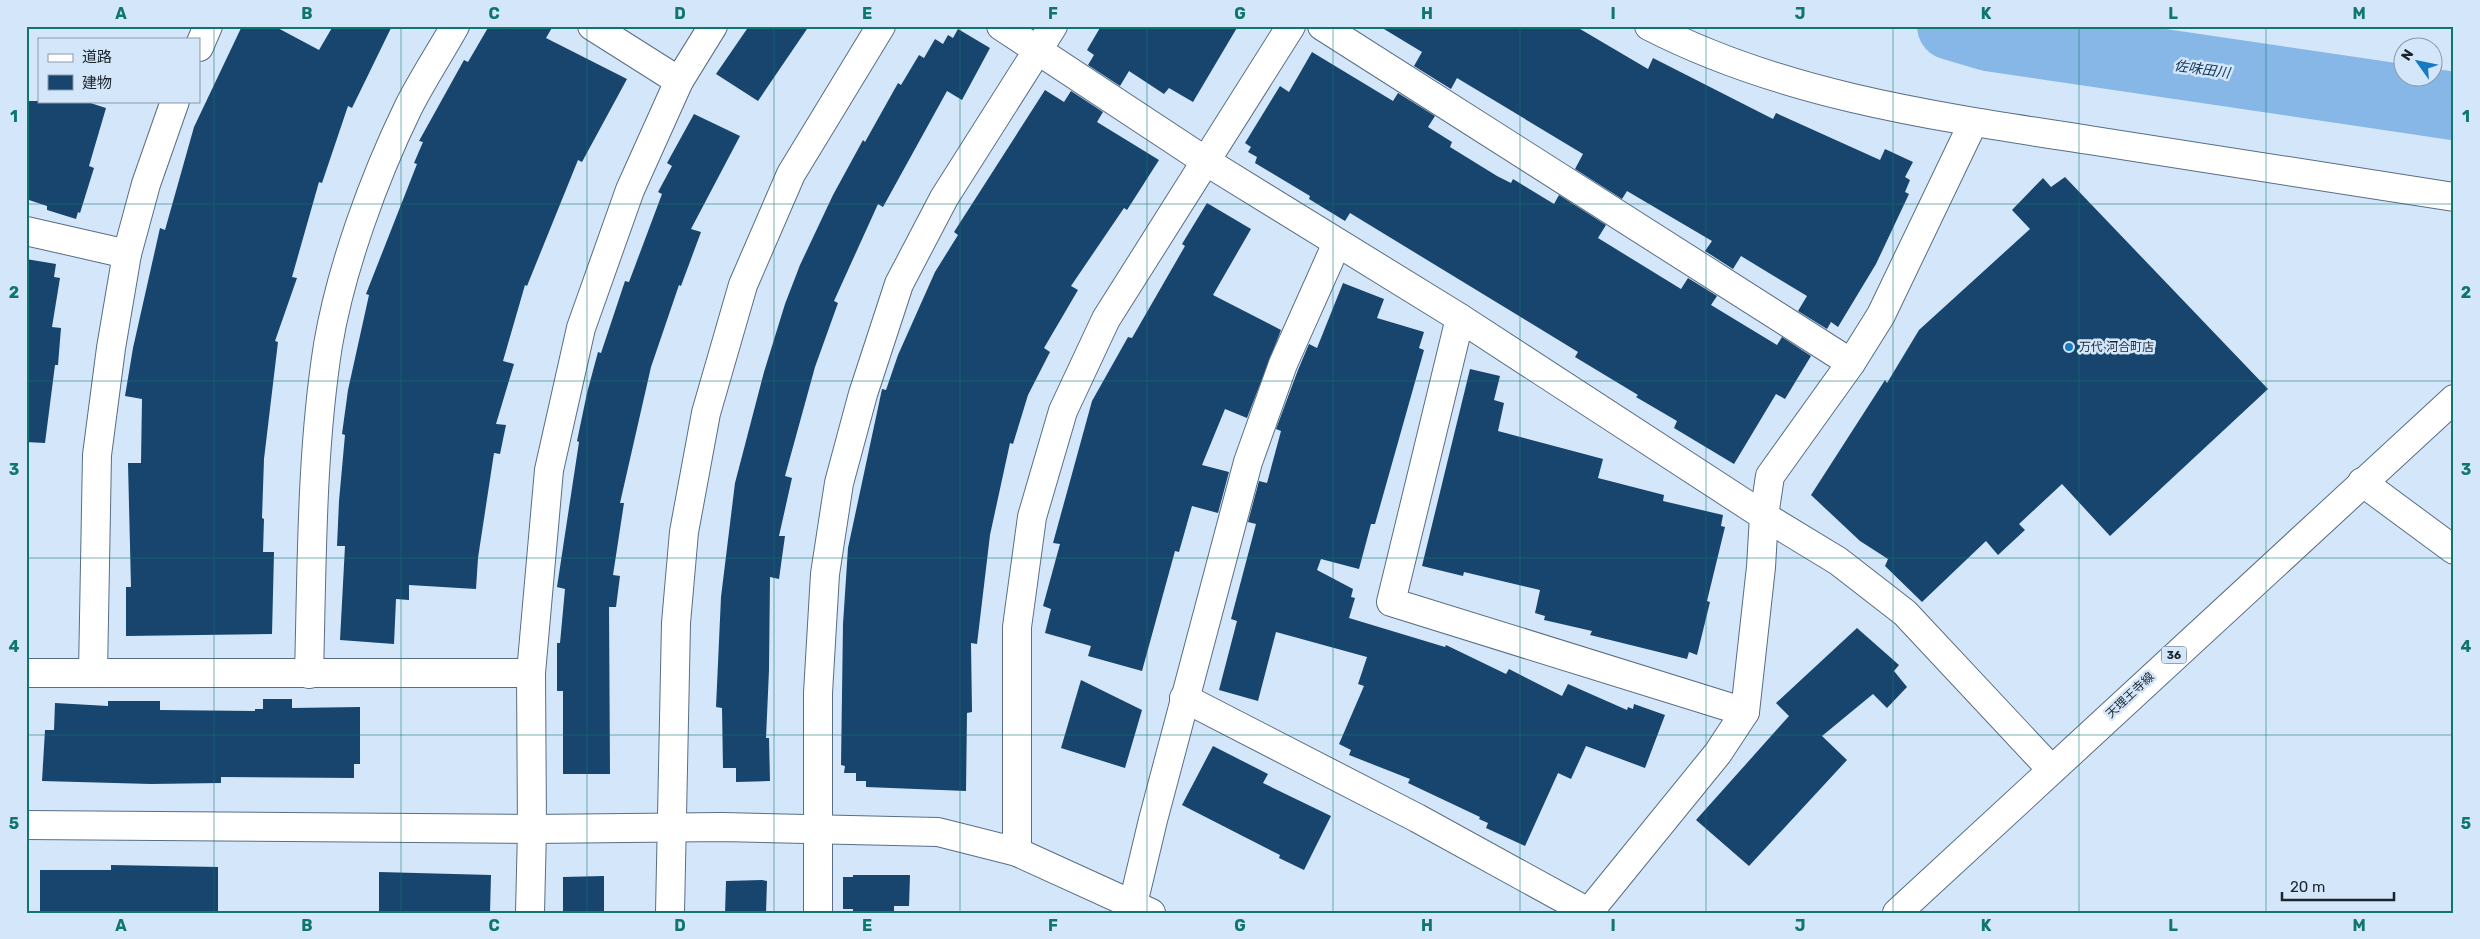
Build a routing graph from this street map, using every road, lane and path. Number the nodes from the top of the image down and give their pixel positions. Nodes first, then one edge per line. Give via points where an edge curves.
1 (208, 26) edge
2 (456, 26) edge
3 (592, 26) edge
4 (713, 26) edge
5 (881, 26) edge
6 (1001, 26) edge
7 (1053, 26) edge
8 (1291, 26) edge
9 (1322, 26) edge
10 (1649, 26) edge
11 (200, 45) edge
12 (1038, 51) junction
13 (679, 81) junction
14 (175, 102) edge
15 (1973, 122) junction
16 (1207, 162) junction
17 (2454, 197) edge
18 (26, 231) edge
19 (1337, 244) junction
20 (127, 254) junction
21 (1460, 318) junction
22 (1851, 363) junction
23 (2454, 399) edge
24 (2362, 482) junction
25 (1764, 516) junction
26 (2454, 550) edge
27 (26, 673) edge
28 (93, 673) junction
29 (531, 673) junction
30 (309, 674) junction
31 (1184, 698) junction
32 (1745, 712) junction
33 (2050, 769) junction
34 (26, 825) edge
35 (670, 828) junction
36 (532, 829) junction
37 (819, 830) junction
38 (1017, 852) junction
39 (1142, 908) edge
40 (1588, 912) edge
41 (530, 913) edge
42 (670, 913) edge
43 (818, 913) edge
44 (1897, 913) edge

1 - 11 street
2 - 30 street via 409,108 375,187 349,259 328,343 317,435
3 - 13 street
4 - 13 street
5 - 35 street via 790,174 742,285 706,413 684,532 676,623
6 - 12 street
7 - 12 street
8 - 16 street
9 - 22 street
10 - 15 street via 1687,46 1816,90
12 - 16 street
12 - 37 street via 944,198 899,284 863,394 839,483 825,574 818,693
13 - 29 street via 630,190 581,328 549,470
14 - 20 street via 146,184
15 - 17 street
15 - 22 street via 1881,315
16 - 19 street
16 - 38 street via 1106,319 1063,411 1032,517 1017,627
18 - 20 street
19 - 21 street
19 - 31 street via 1283,364 1248,462
20 - 28 street via 97,455
21 - 25 street
21 - 32 street via 1391,602
22 - 25 street via 1770,476
23 - 24 street, 天理王寺線 / 36
24 - 26 street
24 - 33 street, 天理王寺線 / 36
25 - 32 street
25 - 33 street via 1838,562 1905,614
27 - 28 street
28 - 30 street
29 - 30 street
29 - 36 street
31 - 39 street
31 - 40 street via 1417,818
32 - 40 street via 1718,754
33 - 44 street, 天理王寺線 / 36
34 - 36 street
35 - 36 street
35 - 37 street
35 - 42 street
36 - 41 street
37 - 38 street via 938,832
37 - 43 street
38 - 39 street

